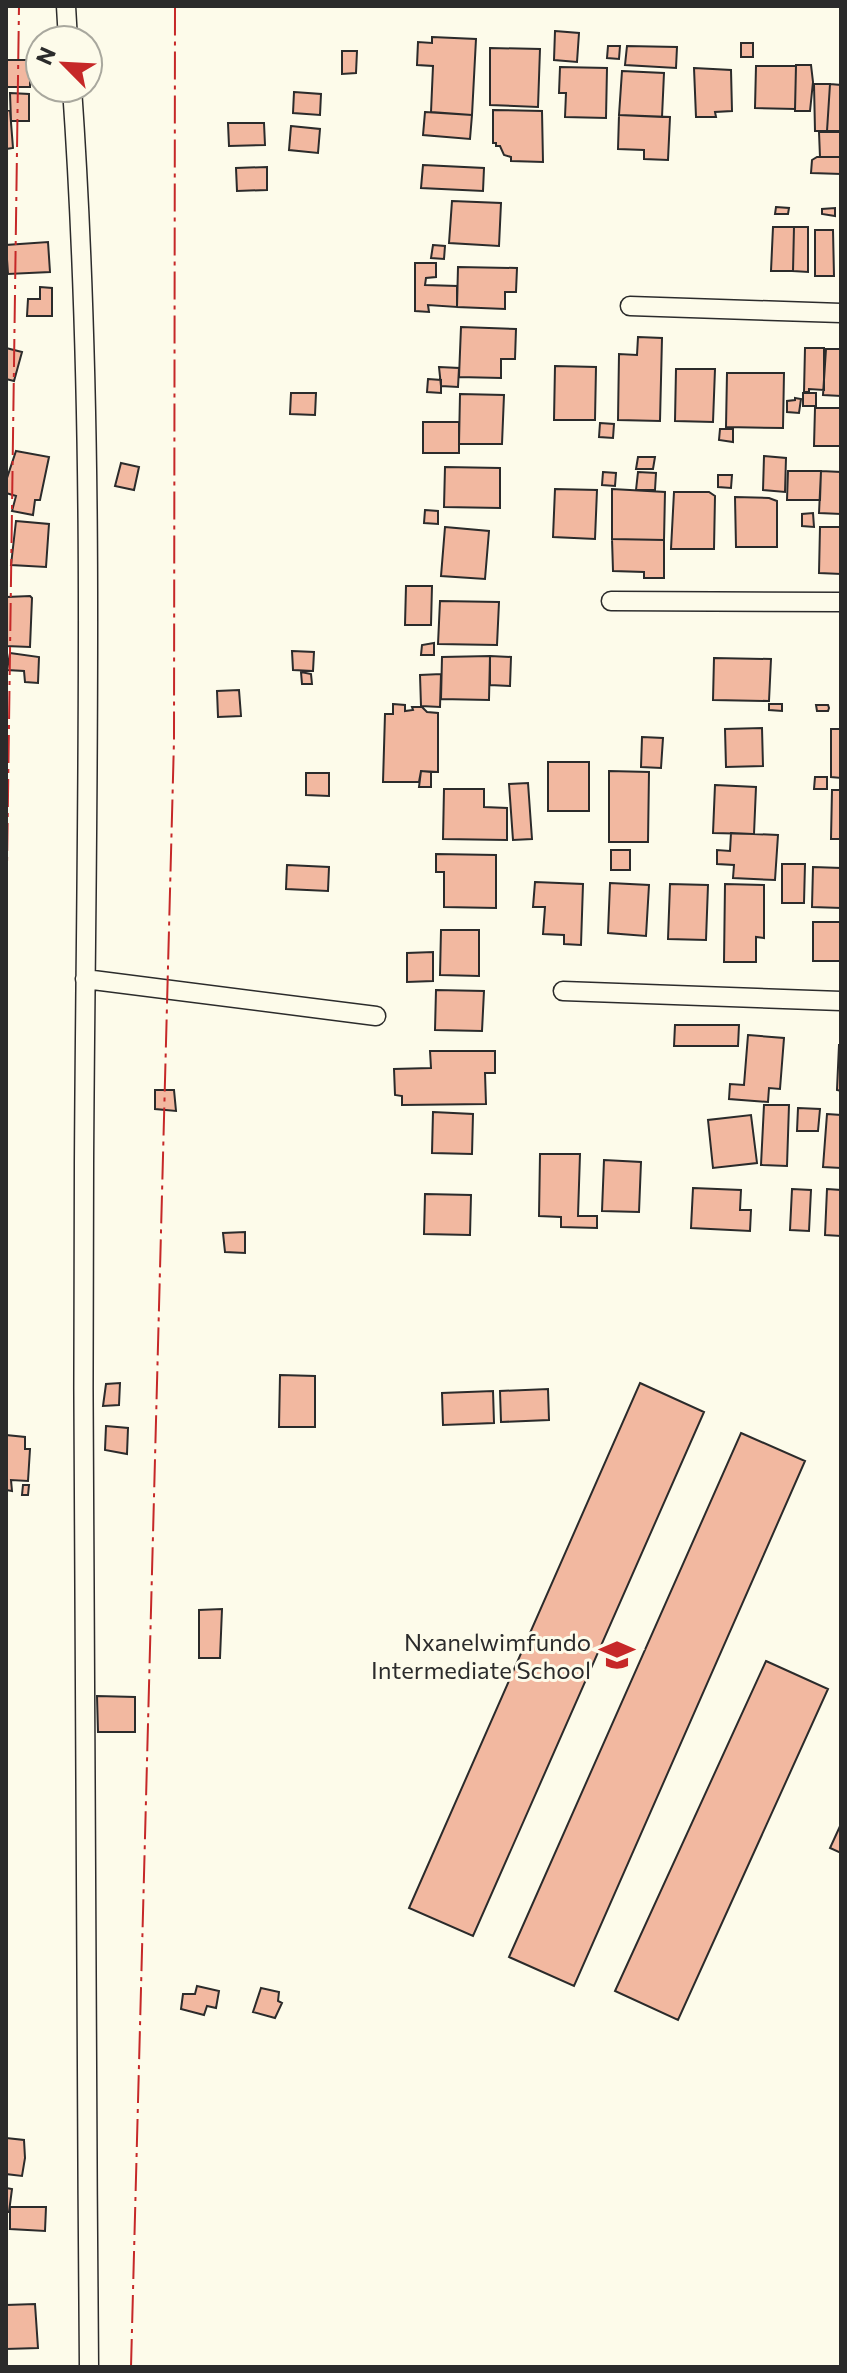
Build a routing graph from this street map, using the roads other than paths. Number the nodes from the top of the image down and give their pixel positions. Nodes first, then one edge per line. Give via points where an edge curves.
1 (73, 104) edge
2 (630, 306) dead end
3 (841, 313) edge
4 (611, 601) dead end
5 (841, 602) edge
6 (85, 979) junction
7 (563, 991) dead end
8 (841, 1001) edge
9 (376, 1016) dead end
10 (89, 2367) edge

1 - 6 lane via 88,475
2 - 3 lane
4 - 5 lane
6 - 9 lane
6 - 10 lane via 82,1506
7 - 8 lane

